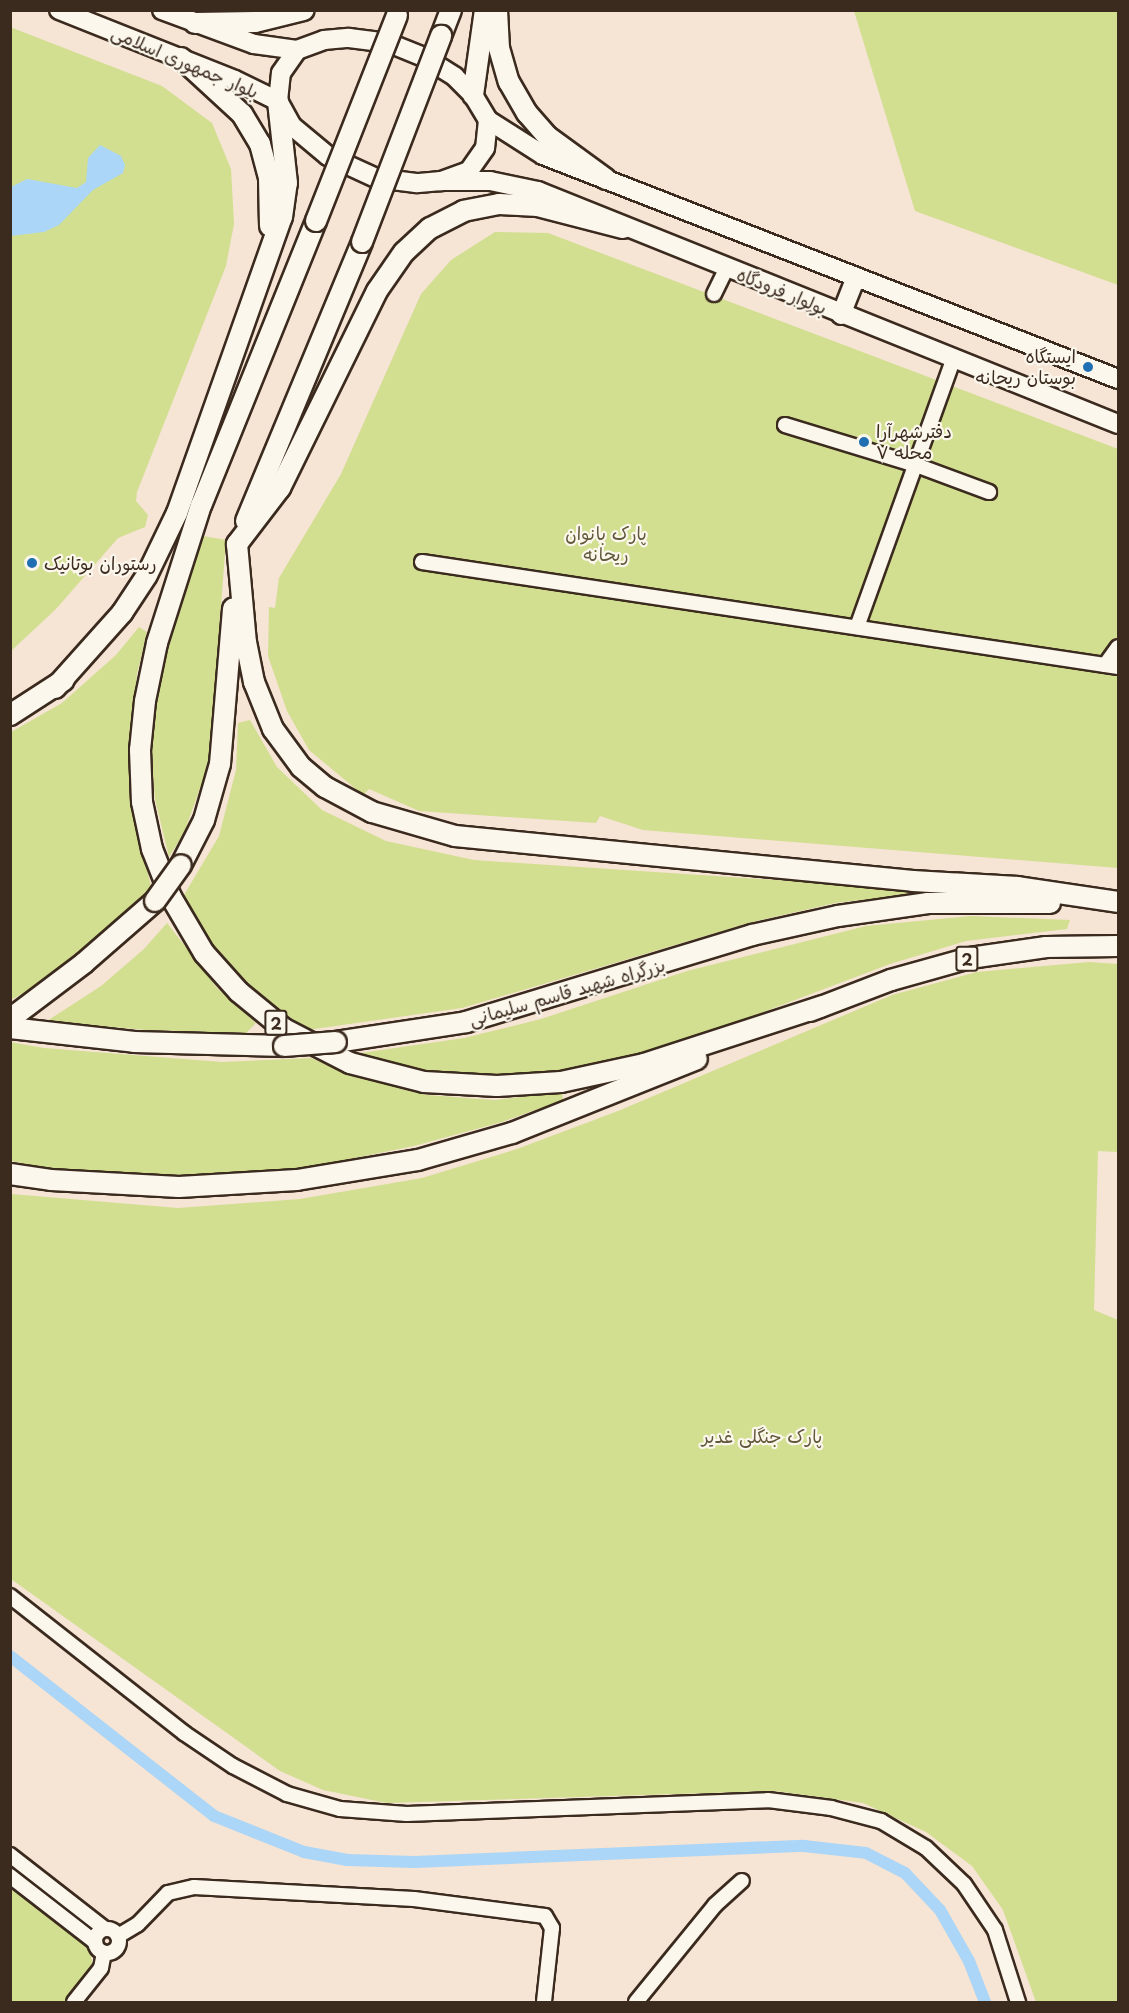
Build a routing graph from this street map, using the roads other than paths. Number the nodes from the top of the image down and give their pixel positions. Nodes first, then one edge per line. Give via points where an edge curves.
1 (59, 10) edge
2 (162, 10) edge
3 (304, 10) edge
4 (451, 10) edge
5 (485, 10) edge
6 (497, 10) edge
7 (398, 13) edge
8 (195, 23) junction
9 (297, 50) junction
10 (181, 58) junction
11 (473, 95) junction
12 (278, 101) junction
13 (488, 120) junction
14 (606, 178) junction
15 (441, 181) junction
16 (623, 228) junction
17 (268, 256) junction
18 (726, 269) junction
19 (856, 277) junction
20 (714, 294) dead end
21 (841, 315) junction
22 (953, 360) junction
23 (1119, 379) edge
24 (785, 424) dead end
25 (1119, 424) edge
26 (916, 465) junction
27 (989, 492) dead end
28 (201, 505) junction
29 (237, 544) junction
30 (422, 562) dead end
31 (857, 627) junction
32 (1119, 647) edge
33 (1112, 666) edge
34 (55, 688) junction
35 (10, 715) edge
36 (1119, 904) edge
37 (1119, 946) edge
38 (822, 1006) junction
39 (11, 1022) edge
40 (10, 1174) edge
41 (10, 1596) edge
42 (10, 1855) edge
43 (29, 1869) junction
44 (14, 1880) edge
45 (742, 1881) dead end
46 (105, 1929) junction
47 (118, 1936) junction
48 (99, 1947) junction
49 (74, 2002) edge
50 (544, 2002) edge
51 (636, 2002) edge
52 (1018, 2002) edge

1 - 10 main road, بلوار جمهوری اسلامی
2 - 8 main road
3 - 8 highway via 255,22
4 - 29 highway, bridge via 362,242
5 - 11 highway
6 - 14 highway via 499,48 509,82 527,113 547,136
7 - 28 highway, bridge
8 - 9 main road via 254,44
9 - 11 main road via 324,40 349,38 389,43 438,65
9 - 12 main road via 281,73
10 - 12 main road, بلوار جمهوری اسلامی
10 - 17 highway via 242,114 260,144 269,178
11 - 13 main road
12 - 15 main road via 304,138 344,166 395,181
12 - 17 highway via 287,183 282,217
13 - 14 main road via 543,154
13 - 15 main road via 485,148 469,171
14 - 19 main road
15 - 16 main road, بولوار فرودگاه via 490,181 538,191
16 - 18 main road, بولوار فرودگاه
16 - 29 highway via 538,206 499,204 464,210 430,228 404,252 377,291 280,488
17 - 34 highway via 164,543 122,613
18 - 20 street
18 - 21 main road, بولوار فرودگاه
19 - 21 main road
19 - 23 main road
21 - 22 main road, بولوار فرودگاه
22 - 25 main road, بولوار فرودگاه
22 - 26 street
24 - 26 street
26 - 27 street
26 - 31 street
28 - 34 highway via 150,591 111,641
28 - 38 highway, 2 via 157,643 145,701 142,802 152,849 171,897 204,952 239,992 275,1022 350,1064 424,1082 497,1086 561,1082 644,1064
29 - 36 highway via 246,642 254,682 273,729 300,767 325,787 372,812 455,836 901,880 1018,887
29 - 39 highway, bridge via 220,764 204,820 181,865 155,901
30 - 31 street
31 - 33 street
32 - 33 street
34 - 35 highway
36 - 39 highway, بزرگراه شهید قاسم سلیمانی / 2, bridge via 928,903 838,916 752,936 466,1022 336,1042 284,1047 134,1042
37 - 38 highway, 2 via 1046,947 970,958 891,980
38 - 40 highway via 512,1133 418,1160 297,1179 179,1187
41 - 52 street via 184,1733 233,1766 287,1794 340,1809 406,1814 768,1800 831,1808 881,1821 926,1848 964,1884 995,1930
42 - 43 street
43 - 44 street
43 - 46 street
44 - 48 street
45 - 51 street via 715,1905
46 - 47 street
46 - 48 street via 99,1932
47 - 48 street via 116,1949
47 - 50 street via 138,1924 168,1893 194,1887 414,1899 545,1916 552,1928
48 - 49 street via 101,1968

